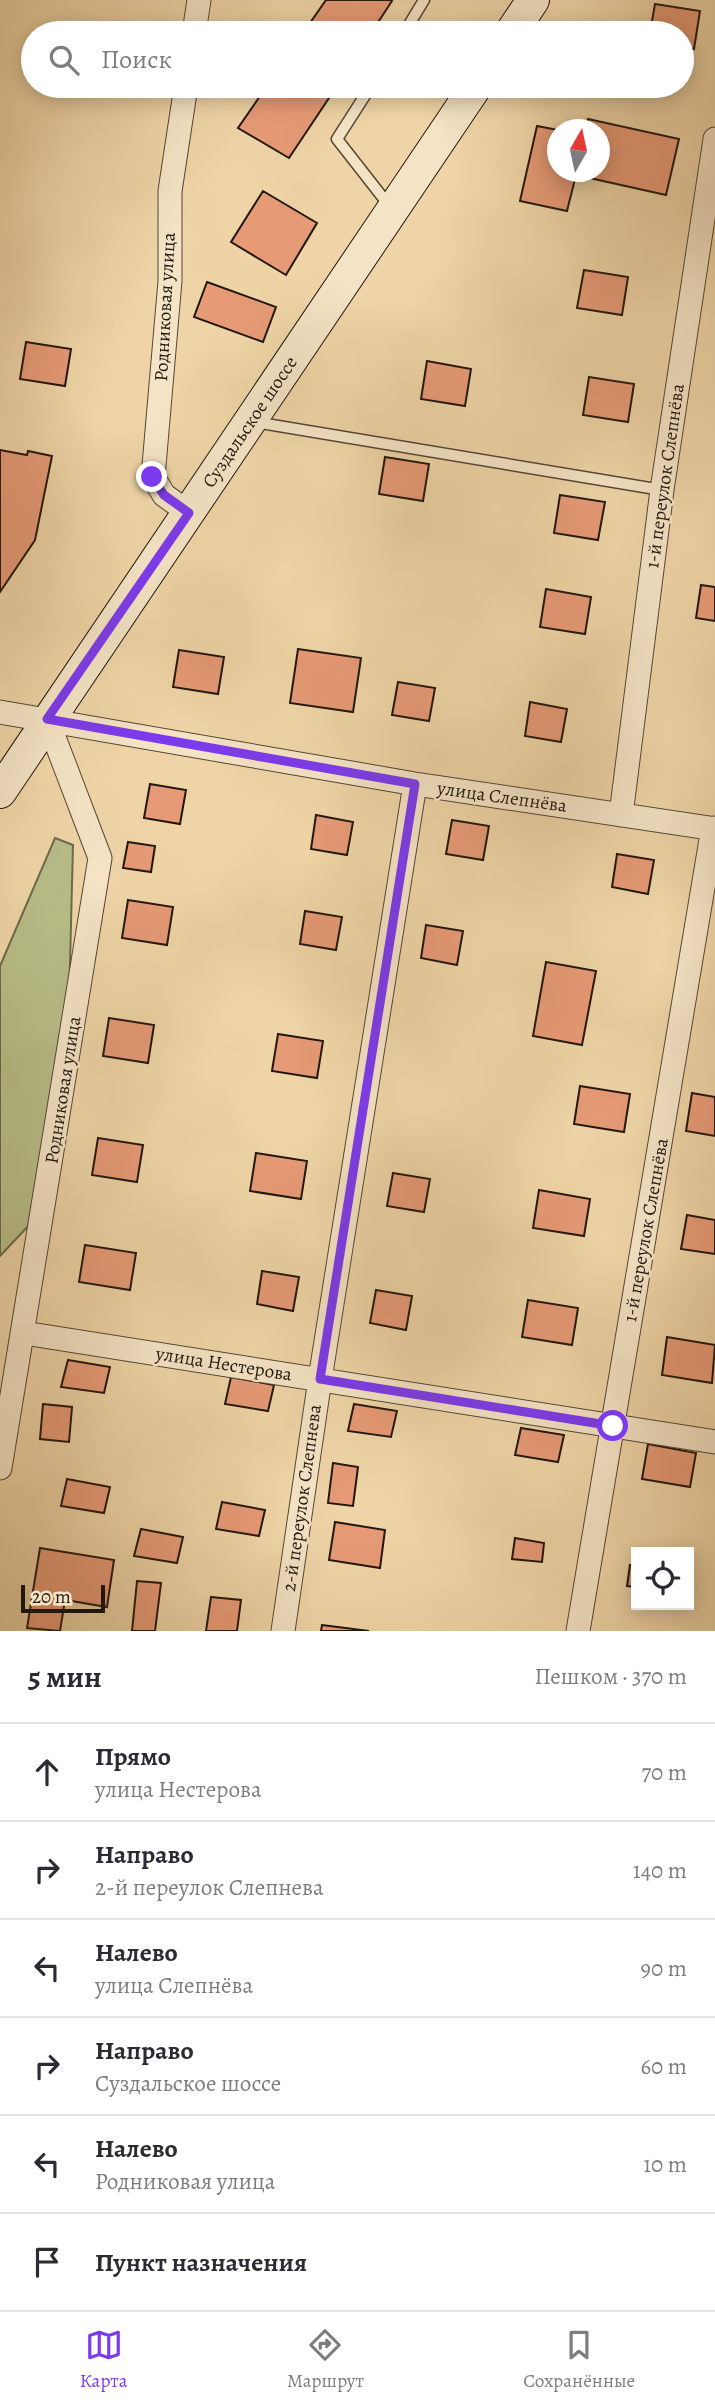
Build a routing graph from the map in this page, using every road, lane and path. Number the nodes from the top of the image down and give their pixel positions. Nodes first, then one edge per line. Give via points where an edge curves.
1 (199, 0) edge
2 (425, 0) edge
3 (533, 0) edge
4 (196, 21) edge
5 (412, 21) edge
6 (519, 21) edge
7 (184, 98) edge
8 (363, 98) edge
9 (468, 98) edge
10 (715, 139) edge
11 (392, 211) junction
12 (251, 422) junction
13 (662, 489) junction
14 (189, 513) junction
15 (0, 712) edge
16 (47, 719) junction
17 (415, 784) junction
18 (0, 792) edge
19 (621, 815) junction
20 (714, 828) edge
21 (24, 1333) junction
22 (320, 1379) junction
23 (613, 1426) junction
24 (715, 1442) edge
25 (0, 1468) edge
26 (283, 1631) edge
27 (578, 1631) edge

1 - 4 street
2 - 5 lane
3 - 6 main road
7 - 14 street, Родниковая улица via 170,191 170,281 152,477 164,495
8 - 11 lane via 337,139
9 - 11 main road, Суздальское шоссе
10 - 13 street, 1-й переулок Слепнёва
11 - 12 main road, Суздальское шоссе
12 - 13 lane
12 - 14 main road, Суздальское шоссе
13 - 19 street, 1-й переулок Слепнёва
14 - 16 main road, Суздальское шоссе
15 - 16 street, улица Слепнёва
16 - 17 street, улица Слепнёва
16 - 18 main road, Суздальское шоссе
16 - 21 street, Родниковая улица via 100,858
17 - 19 street, улица Слепнёва
17 - 22 street, 2-й переулок Слепнева
19 - 20 street, улица Слепнёва
20 - 23 street, 1-й переулок Слепнёва
21 - 22 street, улица Нестерова
21 - 25 street, Родниковая улица
22 - 23 street, улица Нестерова
22 - 26 street, 2-й переулок Слепнева
23 - 24 street, улица Нестерова
23 - 27 street, 1-й переулок Слепнёва

